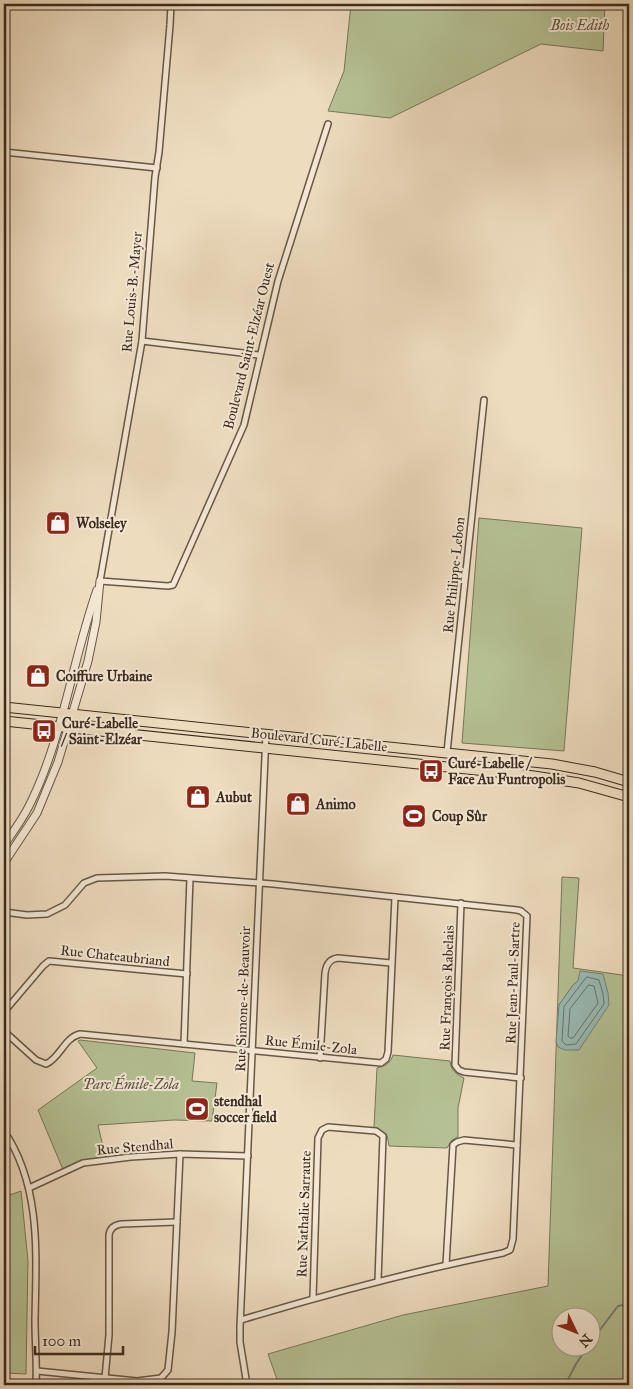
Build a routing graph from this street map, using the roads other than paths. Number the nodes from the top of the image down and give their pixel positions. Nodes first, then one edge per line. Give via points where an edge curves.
1 (171, 4) edge
2 (328, 124) dead end
3 (4, 152) edge
4 (157, 168) junction
5 (142, 341) junction
6 (259, 355) junction
7 (484, 400) dead end
8 (100, 580) junction
9 (4, 707) edge
10 (62, 713) junction
11 (73, 714) junction
12 (4, 721) edge
13 (58, 727) junction
14 (69, 728) junction
15 (266, 734) junction
16 (266, 748) junction
17 (448, 752) junction
18 (629, 782) edge
19 (629, 797) edge
20 (4, 844) edge
21 (4, 863) edge
22 (190, 878) junction
23 (260, 883) junction
24 (395, 897) junction
25 (461, 903) junction
26 (4, 912) edge
27 (391, 964) junction
28 (187, 974) junction
29 (4, 1012) edge
30 (4, 1031) edge
31 (184, 1044) junction
32 (252, 1050) junction
33 (320, 1058) junction
34 (521, 1078) junction
35 (4, 1131) edge
36 (517, 1145) junction
37 (180, 1154) junction
38 (248, 1156) junction
39 (29, 1188) junction
40 (177, 1222) junction
41 (446, 1265) junction
42 (378, 1281) junction
43 (313, 1298) junction
44 (241, 1320) junction
45 (36, 1370) junction
46 (105, 1378) junction
47 (36, 1385) edge
48 (247, 1385) edge

1 - 4 street, Rue Louis-B.-Mayer
2 - 6 street, Boulevard Saint-Elzéar Ouest via 278,281
3 - 4 street
4 - 5 street, Rue Louis-B.-Mayer
5 - 6 street
5 - 8 street, Rue Louis-B.-Mayer
6 - 8 street, Boulevard Saint-Elzéar Ouest via 241,431 173,585
7 - 17 street, Rue Philippe-Lebon
8 - 10 street, Rue Louis-B.-Mayer
8 - 11 street, Rue Louis-B.-Mayer via 96,622
9 - 10 main road, Boulevard Curé-Labelle
10 - 11 main road, Boulevard Curé-Labelle
10 - 13 street
11 - 14 street
11 - 15 main road, Boulevard Curé-Labelle
12 - 13 main road, Boulevard Curé-Labelle
13 - 14 main road, Boulevard Curé-Labelle
13 - 20 street via 30,805
14 - 16 main road, Boulevard Curé-Labelle
14 - 21 street via 39,809
15 - 16 street, Rue Simone-de-Beauvoir
15 - 17 main road, Boulevard Curé-Labelle
16 - 19 main road, Boulevard Curé-Labelle via 558,779
16 - 23 street, Rue Simone-de-Beauvoir
17 - 18 main road, Boulevard Curé-Labelle via 563,765
22 - 23 street, Rue Jean-Paul-Sartre
22 - 26 street, Rue Jean-Paul-Sartre via 97,878 84,883 65,905 47,914
22 - 28 street
23 - 24 street, Rue Jean-Paul-Sartre
23 - 32 street, Rue Simone-de-Beauvoir
24 - 25 street, Rue Jean-Paul-Sartre
24 - 27 street, Rue Émile-Zola
25 - 34 street, Rue Jean-Paul-Sartre via 517,910 528,918
25 - 34 street, Rue François Rabelais via 455,1065 464,1072
27 - 33 street via 338,958 329,962 325,973
27 - 33 street, Rue Émile-Zola via 386,1059 378,1063
28 - 29 street, Rue Chateaubriand via 50,961
28 - 31 street
30 - 31 street, Rue Émile-Zola via 36,1060 46,1064 71,1038 80,1034
31 - 32 street, Rue Émile-Zola
32 - 33 street, Rue Émile-Zola
32 - 38 street, Rue Simone-de-Beauvoir
34 - 36 street, Rue Jean-Paul-Sartre
35 - 39 street
36 - 41 street, Rue Jean-Paul-Sartre via 511,1248 506,1253
36 - 41 street via 464,1140 453,1145
37 - 38 street, Rue Stendhal
37 - 39 street, Rue Stendhal via 82,1163
37 - 40 street
38 - 44 street, Rue Simone-de-Beauvoir
39 - 45 street via 34,1210 36,1257
40 - 46 street via 167,1372 161,1378 141,1381
40 - 46 street via 121,1224 110,1230 109,1335
41 - 42 street, Rue Jean-Paul-Sartre
42 - 43 street, Rue Jean-Paul-Sartre
42 - 43 street, Rue Nathalie Sarraute via 383,1136 376,1131 326,1127 320,1132 318,1141
43 - 44 street, Rue Jean-Paul-Sartre
44 - 48 street, Rue Simone-de-Beauvoir via 240,1342
45 - 46 street
45 - 47 street

